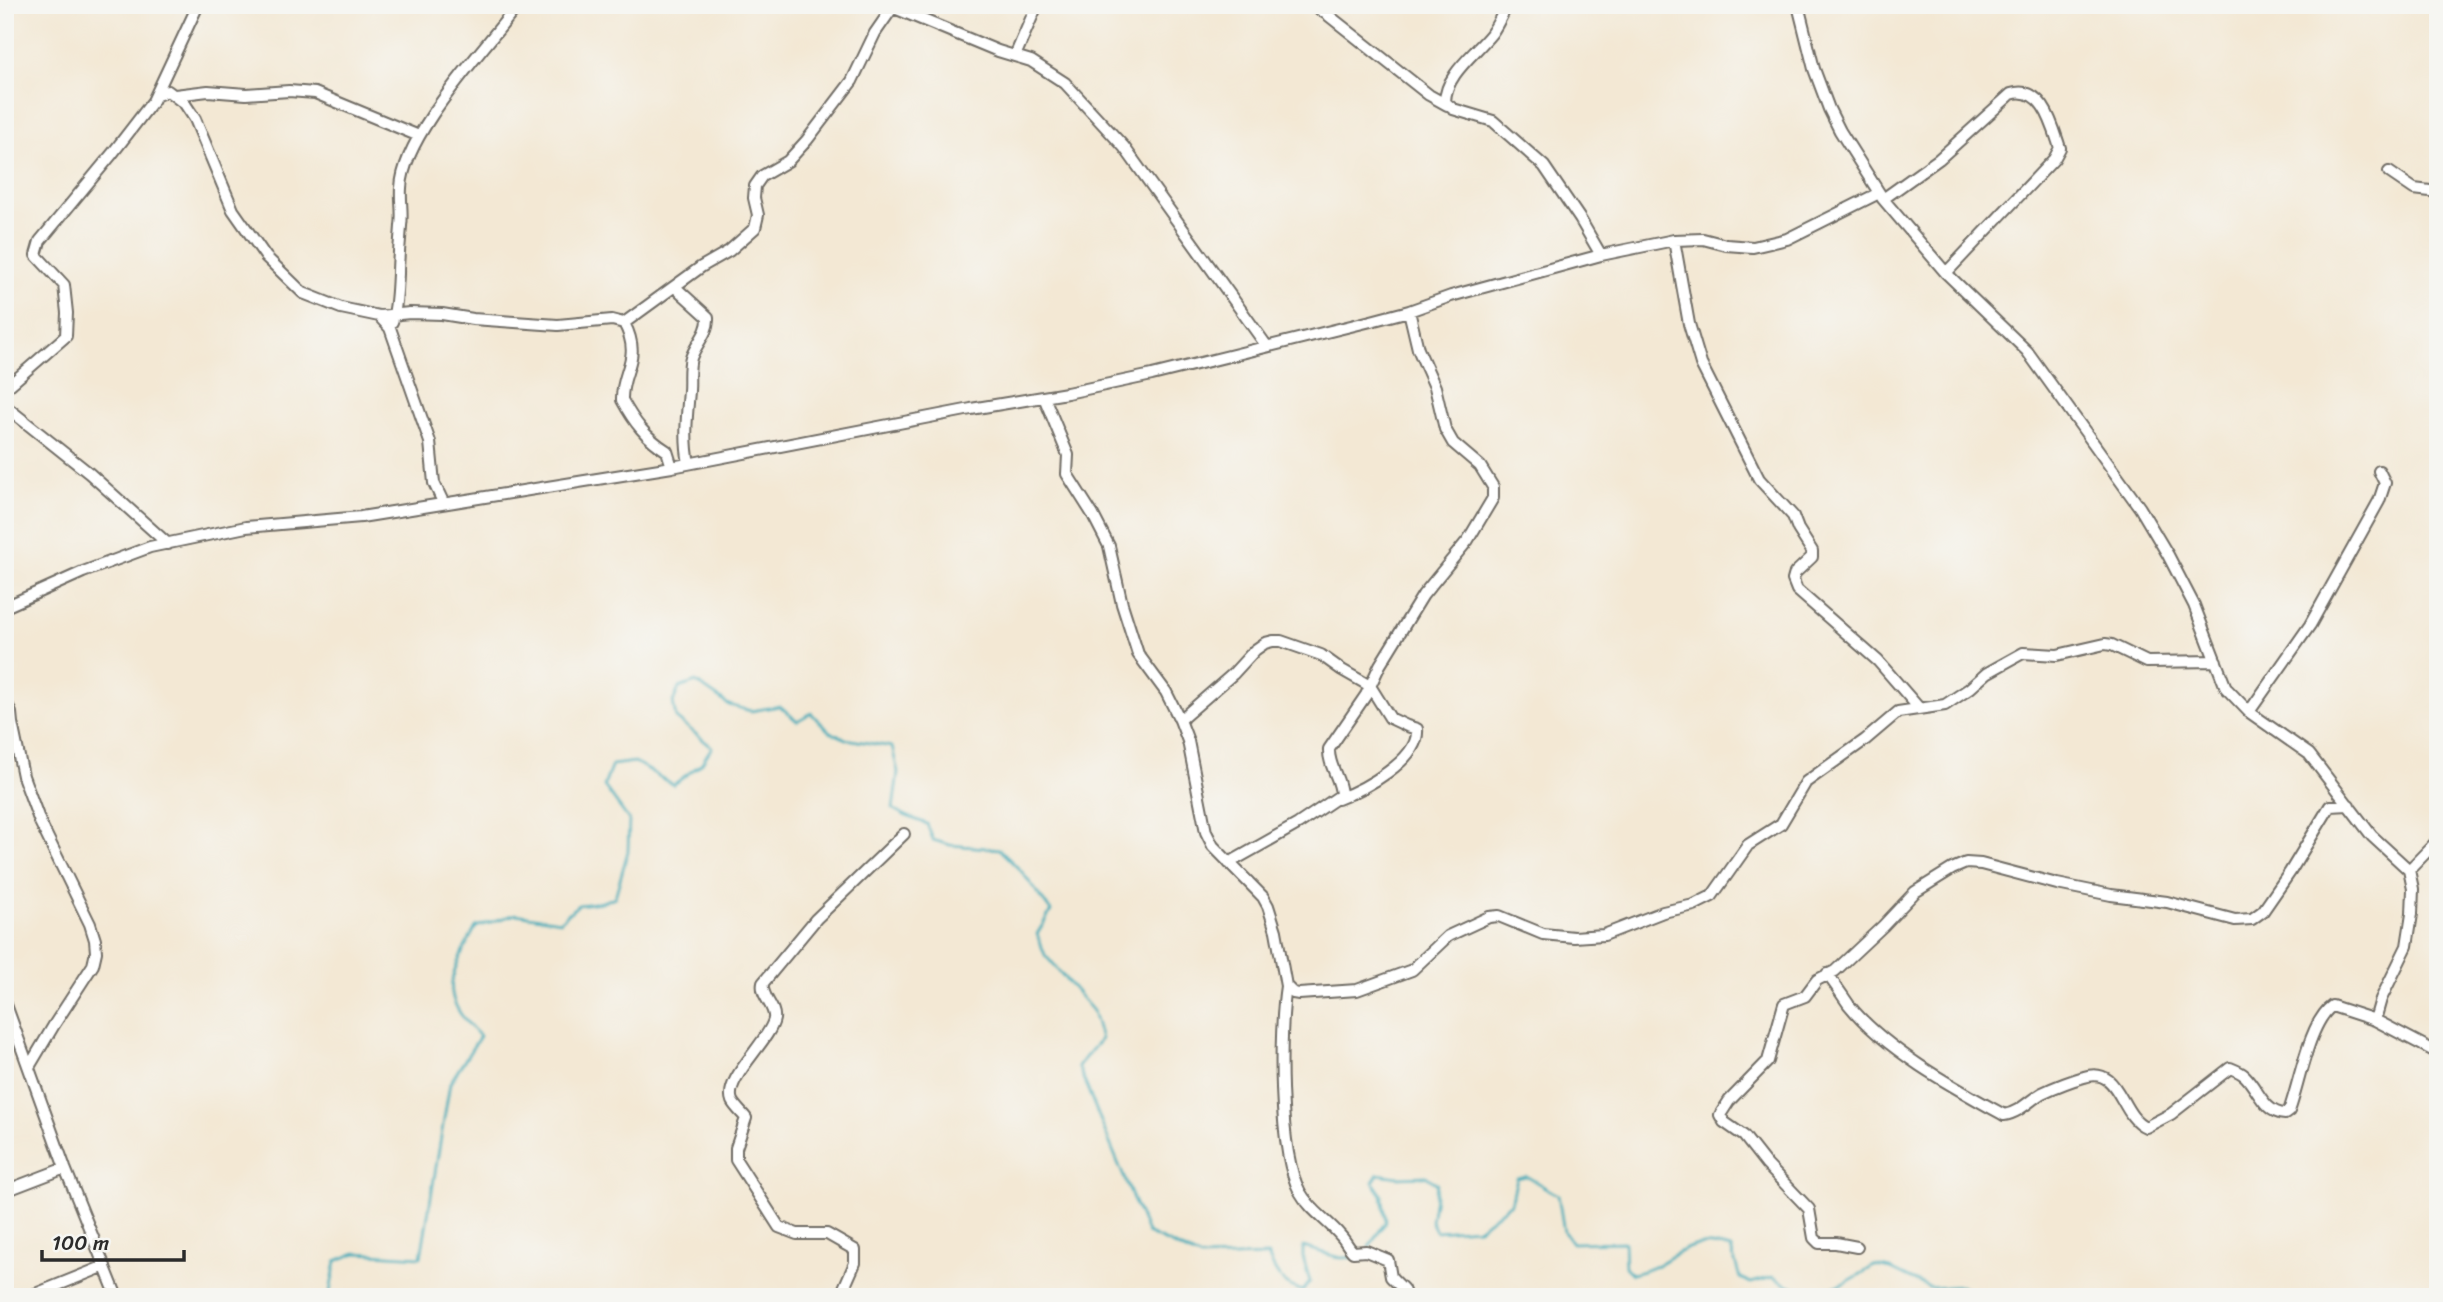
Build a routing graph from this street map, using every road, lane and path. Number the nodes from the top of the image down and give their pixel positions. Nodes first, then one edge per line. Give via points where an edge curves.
1 (198, 5) edge
2 (518, 5) edge
3 (1037, 5) edge
4 (1313, 5) edge
5 (1507, 5) edge
6 (1798, 5) edge
7 (890, 6) edge
8 (1015, 56) junction
9 (175, 94) junction
10 (157, 95) junction
11 (1447, 105) junction
12 (419, 136) junction
13 (2389, 172) dead end
14 (2438, 192) edge
15 (1881, 196) junction
16 (1674, 240) junction
17 (1601, 255) junction
18 (1946, 273) junction
19 (675, 287) junction
20 (1409, 311) junction
21 (394, 315) junction
22 (379, 316) junction
23 (624, 323) junction
24 (390, 328) junction
25 (1266, 345) junction
26 (5, 388) edge
27 (1044, 397) junction
28 (5, 405) edge
29 (689, 463) junction
30 (672, 467) junction
31 (2379, 471) dead end
32 (443, 502) junction
33 (168, 544) junction
34 (5, 607) edge
35 (2216, 661) junction
36 (1370, 686) junction
37 (5, 699) edge
38 (1918, 707) junction
39 (2249, 712) junction
40 (1180, 719) junction
41 (9, 725) edge
42 (1338, 799) junction
43 (2349, 805) junction
44 (904, 834) dead end
45 (2438, 840) edge
46 (1229, 863) junction
47 (2409, 870) junction
48 (1828, 974) junction
49 (1286, 986) junction
50 (5, 1002) edge
51 (2375, 1020) junction
52 (2438, 1053) edge
53 (29, 1067) junction
54 (65, 1168) junction
55 (5, 1191) edge
56 (1857, 1247) dead end
57 (105, 1266) junction
58 (28, 1297) edge
59 (117, 1297) edge
60 (840, 1297) edge
61 (1406, 1297) edge

1 - 10 street
2 - 12 street
3 - 8 street
4 - 11 street
5 - 11 street via 1492,33 1458,70 1445,97
6 - 15 street via 1829,109
7 - 8 street
7 - 19 street via 852,81 807,140 755,186 755,228
8 - 25 street via 1065,83 1124,148
9 - 10 street via 164,91
9 - 12 street via 315,93
9 - 22 street via 195,119 233,210 266,257 303,293
10 - 26 street via 40,241 36,256 64,285 66,336
11 - 17 street via 1493,121 1544,166
12 - 21 street via 408,156 401,188
13 - 14 street via 2414,189
15 - 16 street via 1772,244 1754,247 1703,239
15 - 18 street
15 - 18 street via 1939,159 2011,94 2025,93 2040,102 2060,148 2054,159
16 - 17 street
16 - 38 street via 1701,364 1759,479 1793,516 1812,551 1812,557 1795,573 1797,590 1878,661
17 - 20 street
18 - 35 street via 2027,351 2140,508 2194,606
19 - 23 street
19 - 29 street via 708,317 709,325 689,366
20 - 25 street
20 - 36 street via 1445,429 1453,443 1480,466 1493,487 1493,498 1468,540 1423,595
21 - 22 street
21 - 23 street via 442,314 558,325
21 - 24 street
22 - 24 street
23 - 30 street via 632,352 622,400 647,437 667,451
24 - 32 street via 430,442 434,483
25 - 27 street via 1152,376
27 - 29 street
27 - 40 street via 1068,455 1067,474 1109,546 1138,654
28 - 33 street
29 - 30 street
30 - 32 street
31 - 39 street via 2385,483 2379,500 2309,625
32 - 33 street via 360,517 246,527
33 - 34 street via 83,572
35 - 38 street via 2147,662 2105,644 2057,655 2023,653 1945,705
35 - 39 street via 2226,688
36 - 40 street via 1321,655 1273,640 1255,650
36 - 42 street via 1329,749 1342,792
36 - 42 street via 1390,718 1418,729 1415,744 1396,765 1361,790
37 - 41 street via 11,713
38 - 49 street via 1898,712 1806,782 1781,824 1748,845 1712,896 1694,905 1604,935 1574,937 1543,934 1499,916 1489,917 1448,936 1412,970 1357,990 1299,994
39 - 43 street via 2309,754
40 - 46 street via 1206,832
41 - 53 street via 40,822 90,924 96,952 89,972
42 - 46 street
43 - 47 street via 2372,836
43 - 48 street via 2330,806 2290,872 2263,911 2252,919 2235,920 2167,902 2111,895 1966,863 1915,892
44 - 60 street via 816,919 763,983 774,1019 744,1064 731,1094 746,1118 736,1160 771,1218 789,1232 827,1234 855,1250 855,1263
45 - 47 street
46 - 49 street via 1268,906
47 - 51 street via 2413,889 2407,946
48 - 51 street via 1850,1007 1874,1030 1940,1079 2004,1115 2043,1093 2095,1074 2113,1083 2137,1124 2146,1127 2171,1114 2230,1068 2244,1074 2268,1107 2285,1114 2323,1012 2332,1006
48 - 56 street via 1805,996 1784,1004 1768,1062 1720,1115 1809,1209 1814,1238
49 - 61 street via 1283,1111 1292,1172 1317,1214 1353,1252 1366,1251 1388,1260 1391,1277
50 - 53 street
51 - 52 street
53 - 54 street
54 - 55 street
54 - 57 street
57 - 58 street
57 - 59 street

